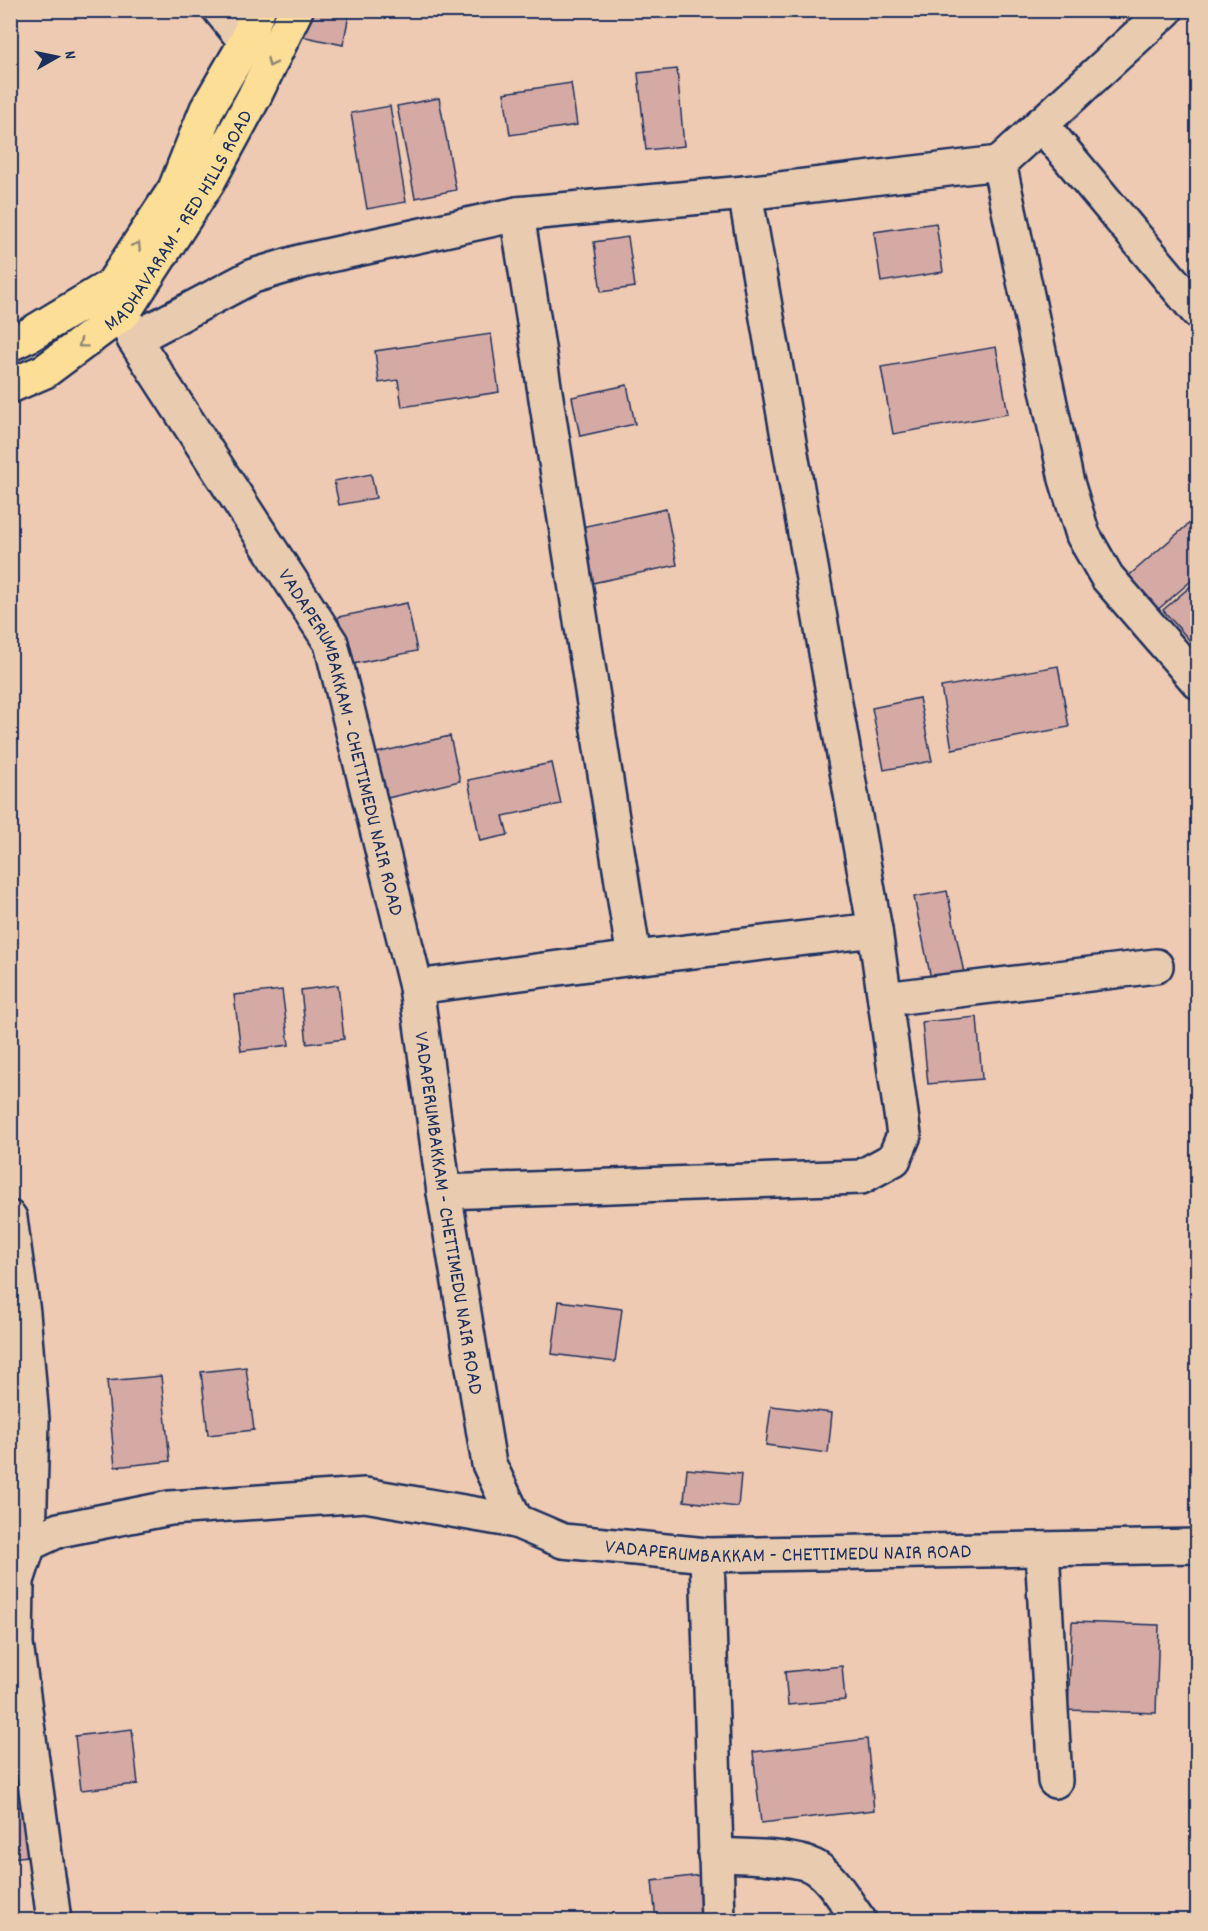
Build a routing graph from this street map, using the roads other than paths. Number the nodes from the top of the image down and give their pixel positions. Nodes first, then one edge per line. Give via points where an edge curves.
1 (220, 10) edge
2 (258, 10) edge
3 (296, 10) edge
4 (1166, 10) edge
5 (246, 42) junction
6 (1041, 124) junction
7 (999, 163) junction
8 (746, 194) junction
9 (516, 214) junction
10 (123, 312) junction
11 (1197, 312) edge
12 (10, 344) edge
13 (10, 386) edge
14 (1197, 682) edge
15 (875, 930) junction
16 (634, 958) junction
17 (1156, 966) dead end
18 (416, 987) junction
19 (885, 999) junction
20 (444, 1192) junction
21 (10, 1218) edge
22 (516, 1521) junction
23 (29, 1544) junction
24 (1197, 1546) edge
25 (1042, 1549) junction
26 (707, 1555) junction
27 (1055, 1780) dead end
28 (716, 1855) junction
29 (54, 1920) edge
30 (718, 1920) edge
31 (859, 1920) edge

1 - 5 street
2 - 5 main road, MADHAVARAM - RED HILLS ROAD
3 -> 10 main road, MADHAVARAM - RED HILLS ROAD via 208,182
4 - 6 street
10 -> 5 main road, MADHAVARAM - RED HILLS ROAD via 207,109
6 - 7 street
6 - 11 street
7 - 8 street
7 - 14 street via 1066,479 1083,535 1107,577
8 - 9 street
8 - 15 street
9 - 10 street via 303,261
9 - 16 street
10 - 12 main road, MADHAVARAM - RED HILLS ROAD via 29,335
10 -> 13 main road, MADHAVARAM - RED HILLS ROAD via 45,371
10 - 18 street, VADAPERUMBAKKAM - CHETTIMEDU NAIR ROAD via 332,643
15 - 16 street
15 - 19 street
16 - 18 street
17 - 19 street
18 - 20 street, VADAPERUMBAKKAM - CHETTIMEDU NAIR ROAD
19 - 20 street via 904,1135 894,1160 861,1177
20 - 22 street, VADAPERUMBAKKAM - CHETTIMEDU NAIR ROAD via 489,1464
21 - 23 street via 32,1419
22 - 23 street via 365,1495 170,1508 59,1530
22 - 26 street, VADAPERUMBAKKAM - CHETTIMEDU NAIR ROAD via 563,1540
23 - 29 street via 17,1581 16,1644
24 - 25 street, VADAPERUMBAKKAM - CHETTIMEDU NAIR ROAD
25 - 26 street, VADAPERUMBAKKAM - CHETTIMEDU NAIR ROAD
25 - 27 street
26 - 28 street
28 - 30 street
28 - 31 street via 789,1860 817,1868

